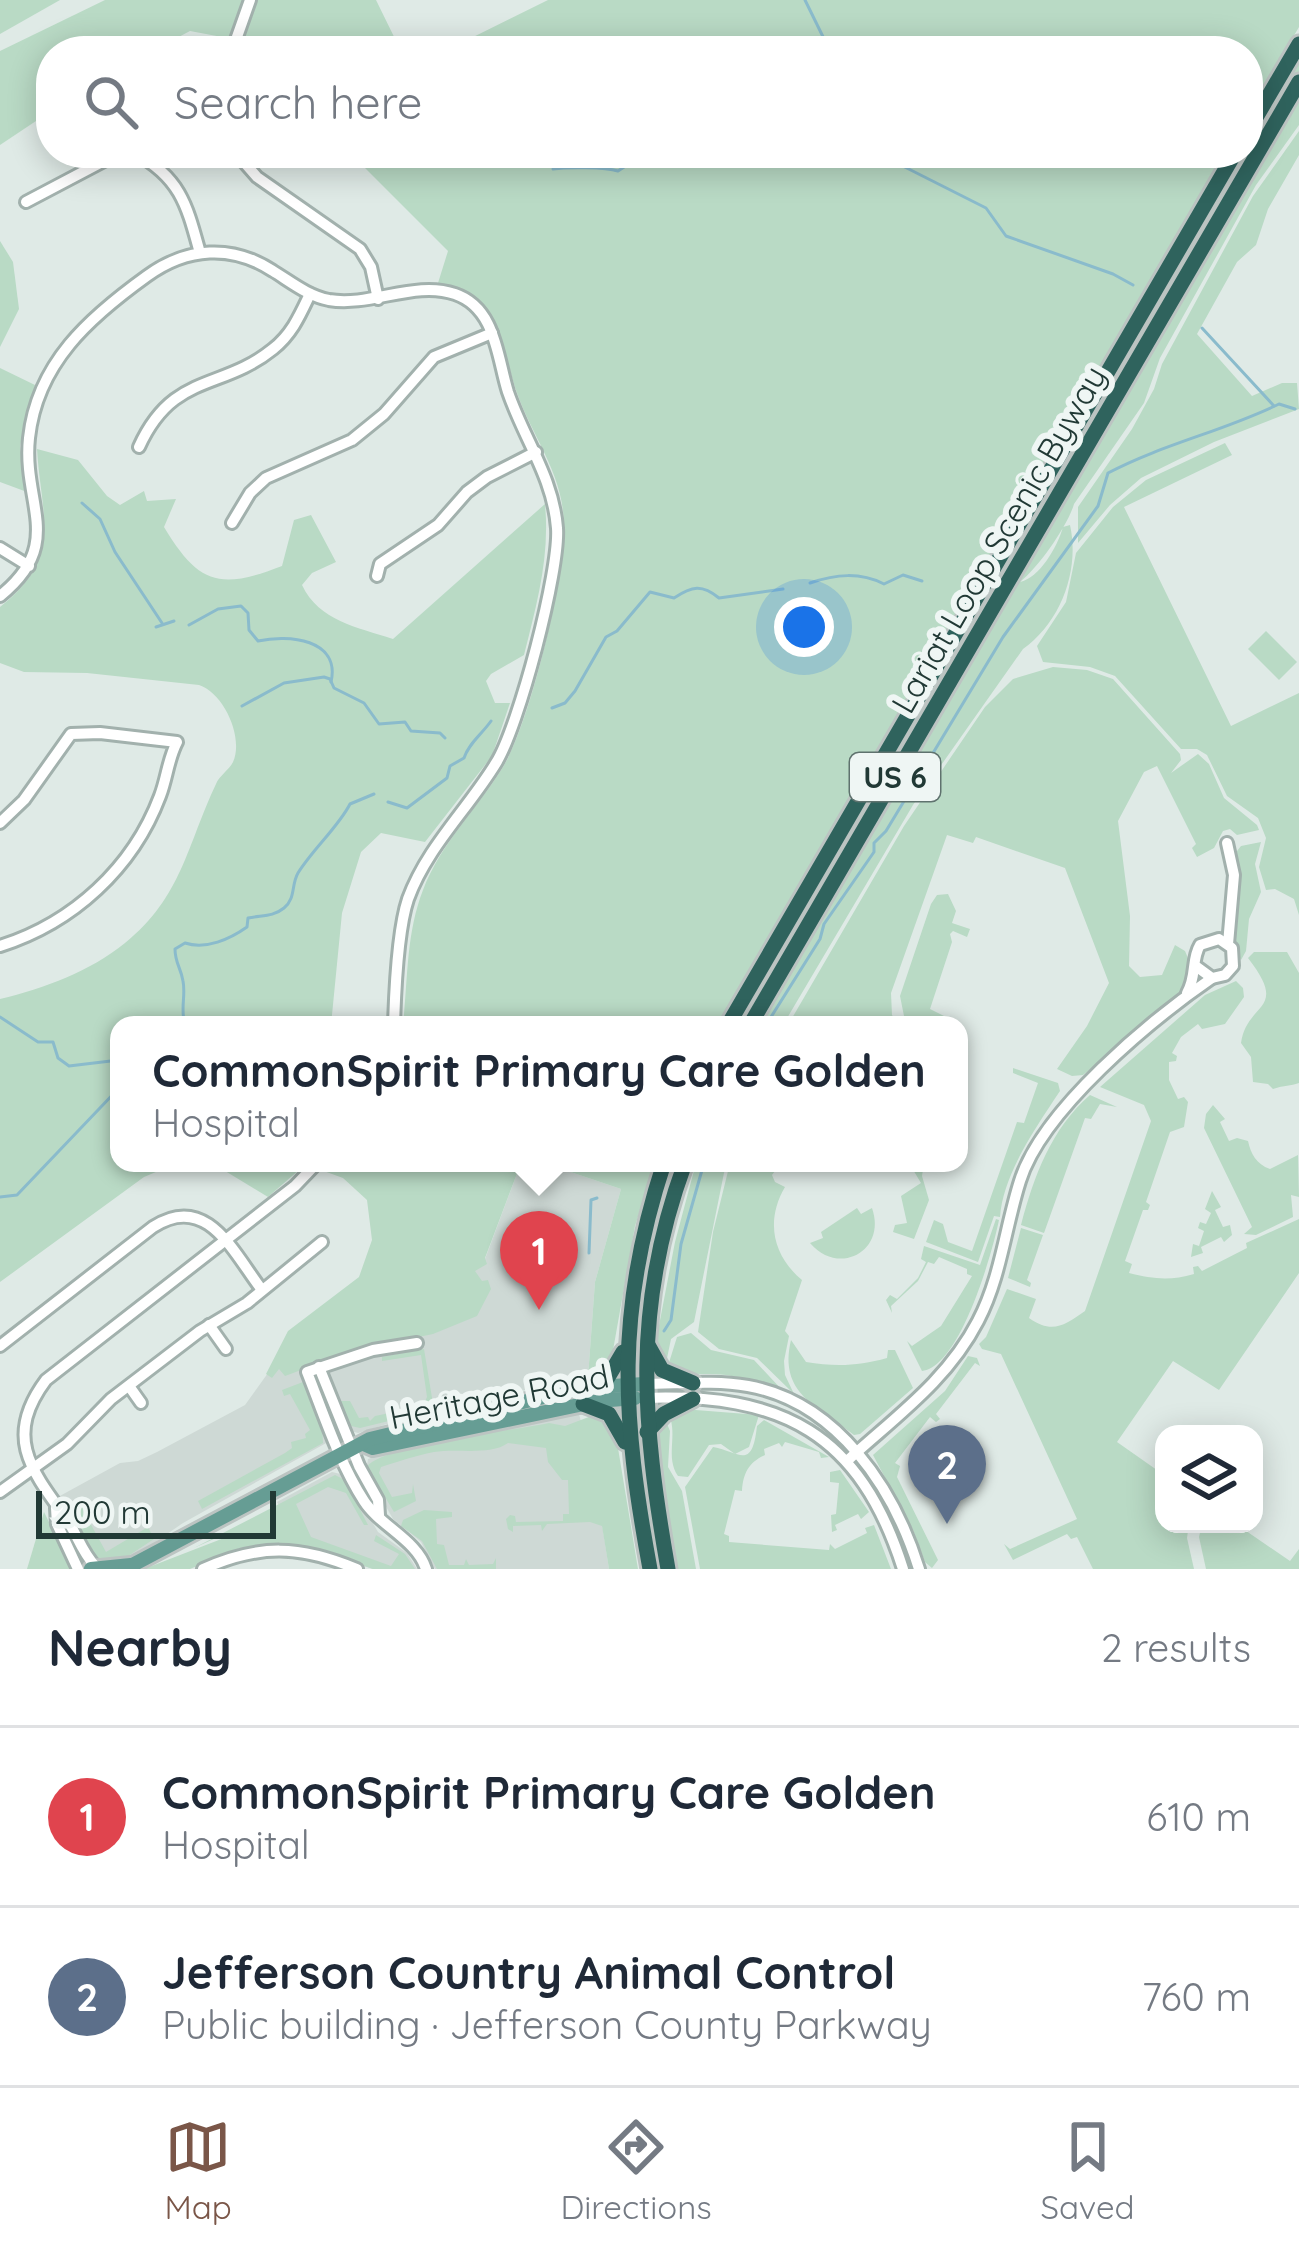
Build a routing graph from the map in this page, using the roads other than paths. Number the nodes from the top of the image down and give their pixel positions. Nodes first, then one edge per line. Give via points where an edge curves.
1 (250, 0) edge
2 (237, 36) edge
3 (1299, 44) edge
4 (1299, 82) edge
5 (1263, 105) edge
6 (1263, 144) edge
7 (91, 168) edge
8 (156, 168) edge
9 (248, 168) edge
10 (1226, 168) edge
11 (1249, 168) edge
12 (26, 202) dead end
13 (200, 253) junction
14 (310, 294) junction
15 (378, 299) junction
16 (492, 333) junction
17 (139, 447) dead end
18 (536, 452) junction
19 (1023, 518) junction
20 (232, 524) dead end
21 (1039, 528) junction
22 (0, 548) edge
23 (29, 566) junction
24 (377, 576) dead end
25 (0, 596) edge
26 (0, 823) edge
27 (1227, 843) dead end
28 (1230, 913) junction
29 (1214, 938) junction
30 (1228, 944) junction
31 (0, 946) edge
32 (1197, 967) junction
33 (1212, 978) junction
34 (1186, 996) junction
35 (394, 1016) edge
36 (733, 1016) edge
37 (755, 1016) edge
38 (308, 1172) edge
39 (662, 1172) edge
40 (682, 1172) edge
41 (225, 1241) junction
42 (322, 1242) dead end
43 (262, 1290) junction
44 (209, 1325) junction
45 (646, 1337) junction
46 (417, 1343) dead end
47 (626, 1344) junction
48 (0, 1346) edge
49 (226, 1348) dead end
50 (129, 1386) junction
51 (636, 1391) junction
52 (693, 1391) junction
53 (582, 1396) junction
54 (141, 1403) dead end
55 (647, 1432) junction
56 (352, 1448) junction
57 (852, 1457) junction
58 (632, 1462) junction
59 (33, 1468) junction
60 (0, 1492) edge
61 (56, 1508) junction
62 (128, 1567) edge
63 (100, 1568) edge
64 (79, 1569) edge
65 (202, 1569) edge
66 (357, 1569) edge
67 (426, 1569) edge
68 (650, 1569) edge
69 (668, 1569) edge
70 (903, 1569) edge
71 (919, 1569) edge

1 - 2 street
3 - 5 highway
4 - 6 highway, Lariat Loop Scenic Byway / US 6
7 - 12 street
8 - 13 street via 182,196
9 - 15 street via 361,249
10 - 19 highway, Lariat Loop Scenic Byway / US 6
11 - 21 highway, Lariat Loop Scenic Byway / US 6
13 - 14 street via 259,262
13 - 23 street via 165,264 99,311 51,371 28,442 39,517
14 - 15 street
14 - 17 street via 271,351 184,391 157,414
15 - 16 street via 452,292 485,316
16 - 18 street
16 - 20 street via 434,357 352,440 266,478
18 - 24 street via 467,492 438,525 380,564
18 - 35 street via 557,524 554,573 510,737 408,900
19 - 21 highway
19 - 36 highway, Lariat Loop Scenic Byway / US 6
21 - 37 highway, Lariat Loop Scenic Byway / US 6
22 - 23 street
23 - 25 street
26 - 31 street via 71,734 177,742 145,829 102,886 62,919
27 - 28 street
28 - 29 street
28 - 30 street
29 - 30 street
29 - 32 street via 1197,950
30 - 33 street via 1233,966
32 - 33 street
32 - 34 street
33 - 34 street
34 - 57 street via 1051,1121 1020,1181 979,1320 935,1383
38 - 41 street
39 - 47 highway
40 - 45 highway
41 - 43 street
41 - 48 street via 200,1217 176,1214
41 - 59 street via 46,1380 23,1425
42 - 43 street
43 - 44 street
44 - 49 street
44 - 50 street
45 - 51 highway
45 - 52 highway via 662,1370
46 - 56 street via 313,1369
47 - 51 highway
47 - 53 highway via 607,1379
50 - 54 street
50 - 59 street
51 - 52 street
51 - 53 main road, Heritage Road
51 - 55 highway
51 - 58 highway
52 - 55 highway
52 - 57 street via 745,1385 777,1394 822,1419
53 - 56 main road, Heritage Road
53 - 58 highway via 614,1419
55 - 69 highway
56 - 62 main road, Heritage Road
56 - 67 street via 367,1507
57 - 70 street
57 - 71 street via 898,1514
58 - 68 highway
59 - 60 street
59 - 61 street
61 - 63 street
61 - 64 street
62 - 63 main road, Heritage Road
65 - 66 street via 266,1550 318,1553

